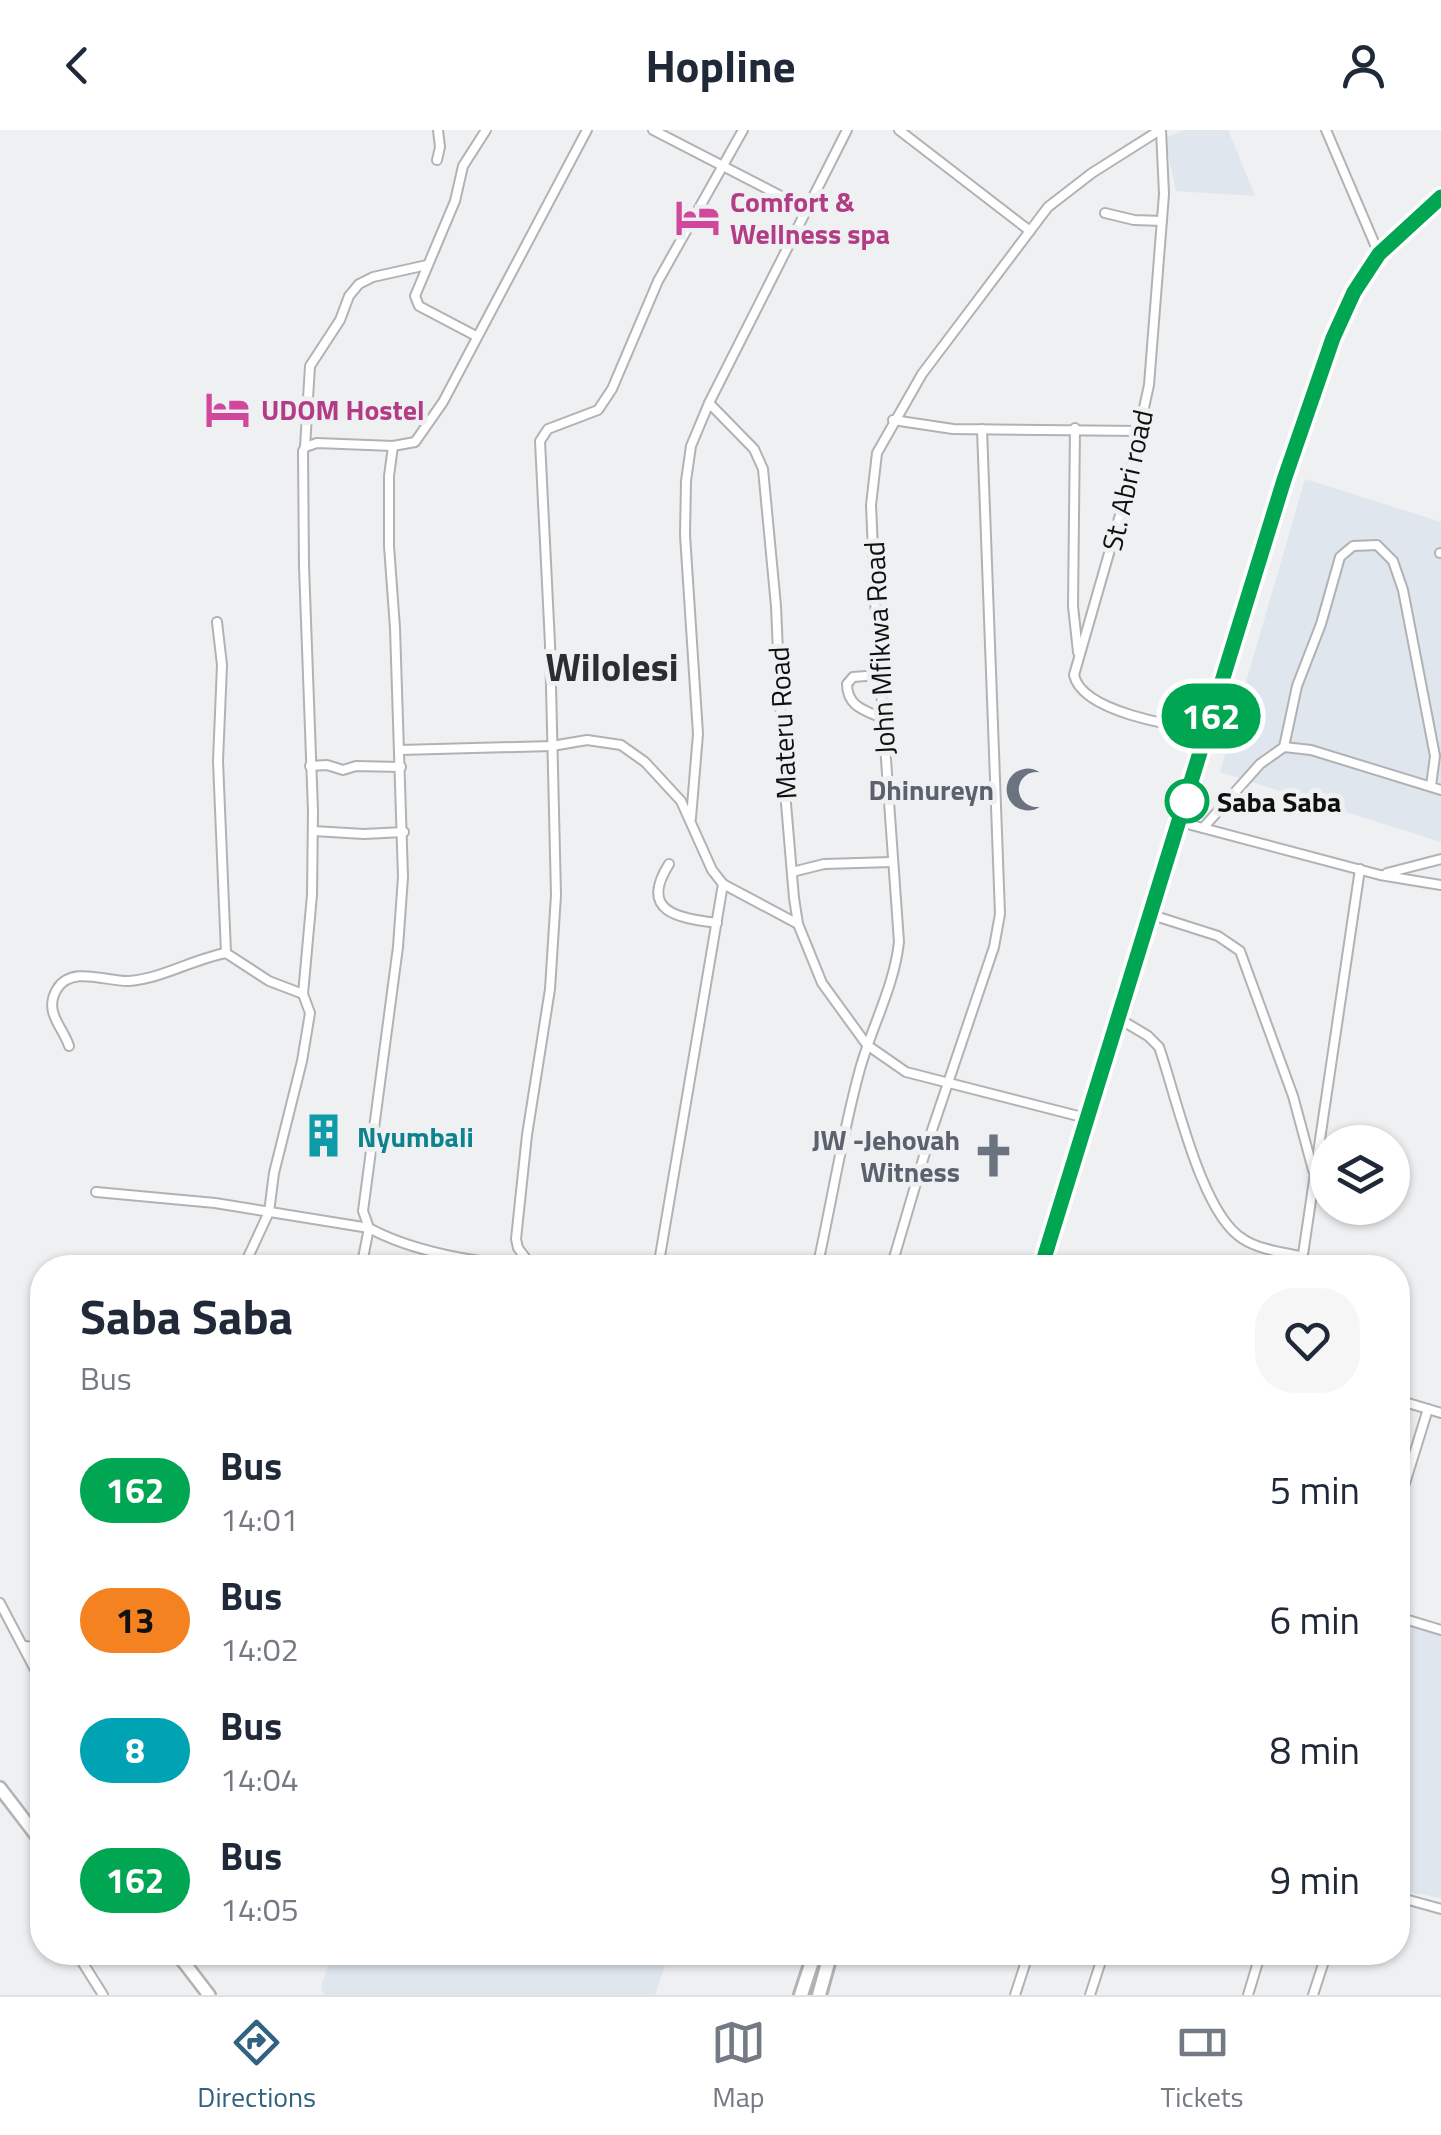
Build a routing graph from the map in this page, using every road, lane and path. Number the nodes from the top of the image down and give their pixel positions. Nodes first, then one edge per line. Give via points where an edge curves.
1 (438, 130) edge
2 (486, 130) edge
3 (586, 130) edge
4 (653, 130) edge
5 (743, 130) edge
6 (848, 130) edge
7 (899, 130) edge
8 (1160, 130) edge
9 (1326, 130) edge
10 (437, 160) dead end
11 (721, 164) junction
12 (1441, 197) edge
13 (806, 209) junction
14 (1105, 213) dead end
15 (1162, 221) junction
16 (1030, 230) junction
17 (1379, 254) junction
18 (427, 265) junction
19 (476, 336) junction
20 (708, 403) junction
21 (893, 420) junction
22 (1076, 428) junction
23 (982, 429) junction
24 (1140, 430) junction
25 (394, 446) junction
26 (304, 447) junction
27 (217, 622) dead end
28 (1079, 656) junction
29 (879, 676) junction
30 (882, 718) junction
31 (1206, 730) junction
32 (552, 746) junction
33 (1284, 747) junction
34 (400, 750) junction
35 (310, 766) junction
36 (401, 767) junction
37 (1436, 788) edge
38 (691, 818) junction
39 (1180, 822) junction
40 (1203, 828) junction
41 (313, 831) junction
42 (404, 832) junction
43 (1441, 859) edge
44 (892, 862) junction
45 (669, 864) dead end
46 (1360, 869) junction
47 (792, 872) junction
48 (1380, 875) junction
49 (723, 884) junction
50 (1441, 885) edge
51 (1148, 914) junction
52 (717, 923) junction
53 (798, 924) junction
54 (226, 953) junction
55 (303, 994) junction
56 (1118, 1018) junction
57 (69, 1046) dead end
58 (867, 1046) junction
59 (949, 1084) junction
60 (1086, 1118) junction
61 (1322, 1125) edge
62 (1310, 1161) edge
63 (96, 1192) dead end
64 (1310, 1205) edge
65 (269, 1212) junction
66 (369, 1228) junction
67 (249, 1255) edge
68 (363, 1255) edge
69 (460, 1255) edge
70 (523, 1255) edge
71 (660, 1255) edge
72 (820, 1255) edge
73 (895, 1255) edge
74 (1045, 1255) edge
75 (1299, 1255) edge
76 (1303, 1255) edge
77 (1410, 1404) edge
78 (1428, 1409) junction
79 (1441, 1413) edge
80 (1410, 1467) edge
81 (0, 1603) edge
82 (1410, 1621) edge
83 (1441, 1630) edge
84 (24, 1646) junction
85 (30, 1647) edge
86 (30, 1658) edge
87 (0, 1788) edge
88 (30, 1826) edge
89 (1410, 1900) edge
90 (1441, 1909) edge
91 (84, 1965) edge
92 (186, 1965) edge
93 (811, 1965) edge
94 (828, 1965) edge
95 (1025, 1965) edge
96 (1100, 1965) edge
97 (1257, 1965) edge
98 (1323, 1965) edge
99 (103, 1995) edge
100 (209, 1995) edge
101 (801, 1995) edge
102 (820, 1995) edge
103 (1015, 1995) edge
104 (1090, 1995) edge
105 (1248, 1995) edge
106 (1313, 1995) edge

1 - 10 street
2 - 18 street via 463,166
3 - 19 street
4 - 11 street
5 - 11 street
6 - 13 street
7 - 16 street
8 - 15 street, St. Abri road
8 - 16 street, John Mfikwa Road via 1063,195
9 - 17 street
11 - 13 street
11 - 32 street via 658,281 612,389 598,410 548,429 540,441
12 - 17 highway
13 - 20 street
14 - 15 street
15 - 24 street, St. Abri road
16 - 21 street, John Mfikwa Road
17 - 31 highway via 1333,338
18 - 19 street via 415,300 419,306
18 - 26 street via 373,277 349,296 310,366
19 - 25 street via 420,437
20 - 38 street via 686,481 698,734
20 - 47 street, Materu Road via 754,449 763,469
21 - 23 street
21 - 29 street, John Mfikwa Road via 872,479
22 - 23 street
22 - 24 street
22 - 28 street
23 - 59 street via 1000,914
24 - 28 street, St. Abri road
25 - 26 street
25 - 34 street via 389,546
26 - 35 street
27 - 54 street
28 - 31 street via 1074,676 1084,694 1171,726
29 - 30 street, John Mfikwa Road
29 - 30 street via 853,677 846,694
30 - 44 street, John Mfikwa Road
31 - 39 highway
32 - 34 street
32 - 38 street via 598,740 621,745 666,783
32 - 70 street via 552,974 526,1134 516,1239
33 - 37 street
33 - 37 street via 1340,556 1354,546 1377,545 1393,561 1403,590
33 - 40 street
34 - 36 street
35 - 36 street
35 - 41 street
36 - 42 street
38 - 49 street
39 - 40 street
39 - 51 highway
40 - 46 street
41 - 42 street
41 - 55 street
42 - 66 street via 398,947 363,1211
43 - 48 street
44 - 47 street
44 - 58 street, John Mfikwa Road via 896,968
45 - 52 street via 659,885 667,912
46 - 48 street
46 - 61 street
47 - 53 street, Materu Road
48 - 50 street
49 - 52 street
49 - 53 street
51 - 56 highway
51 - 62 street via 1218,936 1240,951
52 - 71 street
53 - 58 street, Materu Road via 822,983
54 - 55 street
54 - 57 street via 147,978 64,982 52,1004
55 - 65 street via 310,1024
56 - 60 highway
56 - 75 street via 1159,1048 1206,1189 1224,1221 1254,1245
58 - 59 street via 906,1072
58 - 72 street, John Mfikwa Road
59 - 60 street
59 - 73 street
60 - 74 highway
63 - 65 street
64 - 76 street
65 - 66 street
65 - 67 street
66 - 68 street
66 - 69 street
77 - 78 street
78 - 79 street
78 - 80 street
81 - 84 street
82 - 83 street
84 - 85 street
84 - 86 street
87 - 88 main road
89 - 90 street
91 - 99 street
92 - 100 main road
93 - 101 highway
94 - 102 highway
95 - 103 street
96 - 104 street
97 - 105 street
98 - 106 street

